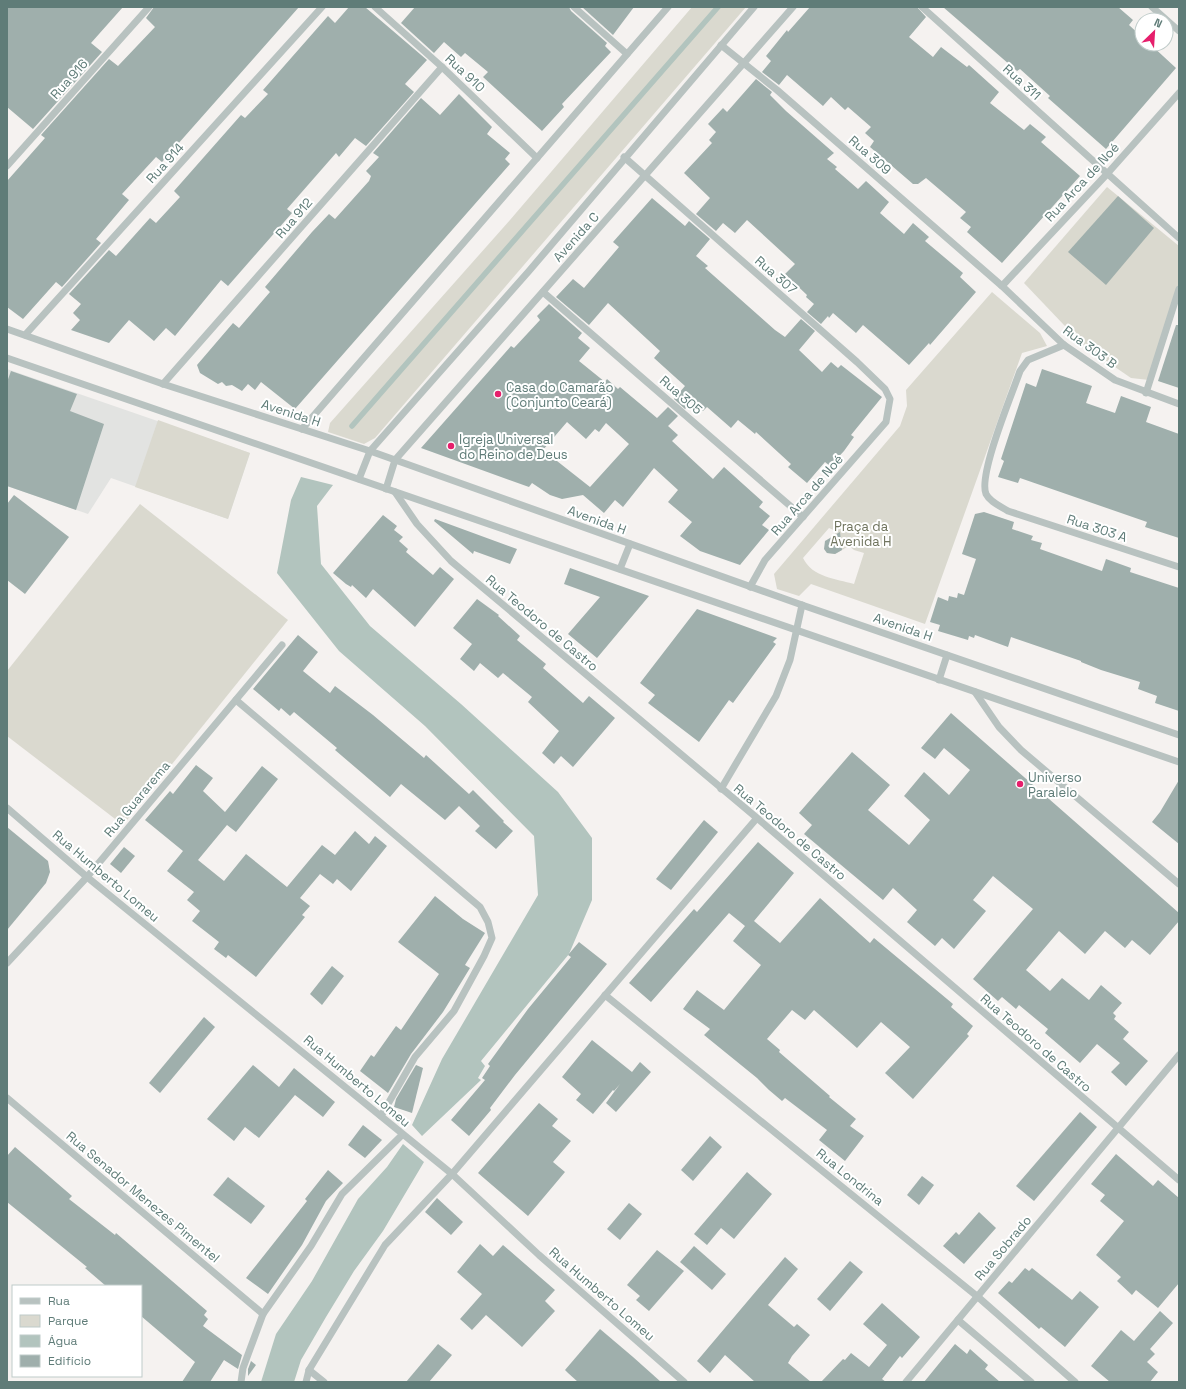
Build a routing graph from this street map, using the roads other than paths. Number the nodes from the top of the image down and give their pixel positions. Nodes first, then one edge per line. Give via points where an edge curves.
1 (149, 7) edge
2 (322, 7) edge
3 (376, 7) edge
4 (574, 7) edge
5 (668, 7) edge
6 (754, 7) edge
7 (793, 7) edge
8 (922, 7) edge
9 (1152, 7) edge
10 (1179, 31) edge
11 (720, 45) junction
12 (627, 54) junction
13 (744, 63) junction
14 (442, 67) junction
15 (1179, 94) edge
16 (624, 157) junction
17 (537, 158) junction
18 (7, 166) edge
19 (1107, 174) junction
20 (646, 177) junction
21 (1179, 238) edge
22 (1002, 286) junction
23 (1179, 289) edge
24 (543, 292) junction
25 (7, 329) edge
26 (24, 335) junction
27 (1064, 345) junction
28 (7, 358) edge
29 (163, 384) junction
30 (1146, 392) junction
31 (1179, 404) edge
32 (886, 422) joint
33 (302, 429) junction
34 (370, 451) junction
35 (395, 460) junction
36 (360, 479) junction
37 (386, 489) junction
38 (395, 492) junction
39 (803, 517) junction
40 (630, 544) junction
41 (1179, 568) edge
42 (620, 569) junction
43 (750, 587) junction
44 (802, 605) junction
45 (796, 630) junction
46 (282, 645) dead end
47 (947, 655) junction
48 (939, 680) junction
49 (975, 692) junction
50 (236, 700) junction
51 (1179, 735) edge
52 (1179, 762) edge
53 (721, 789) junction
54 (7, 808) edge
55 (757, 818) junction
56 (87, 877) junction
57 (1179, 884) edge
58 (7, 963) edge
59 (605, 995) junction
60 (1179, 1055) edge
61 (7, 1098) edge
62 (381, 1116) junction
63 (1118, 1129) junction
64 (402, 1135) junction
65 (452, 1174) junction
66 (1179, 1180) edge
67 (978, 1297) junction
68 (263, 1314) junction
69 (958, 1320) junction
70 (309, 1370) junction
71 (241, 1382) edge
72 (306, 1382) edge
73 (324, 1382) edge
74 (684, 1382) edge
75 (906, 1382) edge
76 (1031, 1382) edge
77 (1075, 1382) edge

1 - 18 street, Rua 916
2 - 26 street, Rua 914
3 - 14 street, Rua 910
4 - 12 street
5 - 12 street
6 - 11 street, Avenida C
7 - 13 street, Avenida C
8 - 19 street, Rua 311
9 - 10 street
11 - 13 street, Rua 309
11 - 16 street, Avenida C
12 - 17 street
13 - 20 street, Avenida C
13 - 22 street, Rua 309
14 - 17 street, Rua 910
14 - 29 street, Rua 912
15 - 19 street, Rua Arca de Noé
16 - 20 street, Rua 307
16 - 34 street, Avenida C
17 - 33 street
19 - 21 street, Rua 311
19 - 22 street, Rua Arca de Noé
20 - 24 street, Avenida C
20 - 32 street, Rua 307 via 885,389 890,399
22 - 27 street, Rua 303 B
23 - 30 street
24 - 35 street, Avenida C
24 - 39 street, Rua 305
25 - 26 street, Avenida H
26 - 29 street, Avenida H
27 - 30 street, Rua 303 B via 1115,380
27 - 41 street, Rua 303 A via 1028,360 1020,370 987,466 984,485 987,495 1008,511
28 - 36 street
29 - 33 street, Avenida H
30 - 31 street, Rua 303 B
32 - 39 street, Rua Arca de Noé
33 - 34 street, Avenida H
34 - 35 street, Avenida H
34 - 36 street, Avenida C
35 - 37 street, Avenida C
35 - 40 street, Avenida H
36 - 37 street
37 - 38 street
38 - 42 street
38 - 53 street, Rua Teodoro de Castro via 417,524 451,561
39 - 43 street, Rua Arca de Noé via 765,560
40 - 42 street
40 - 43 street, Avenida H
42 - 45 street
43 - 44 street, Avenida H
44 - 45 street
44 - 47 street, Avenida H
45 - 48 street
45 - 53 street via 790,660 776,696
46 - 50 street, Rua Guararema
47 - 48 street
47 - 51 street, Avenida H
48 - 49 street
49 - 52 street
49 - 57 street via 999,726 1021,750
50 - 56 street, Rua Guararema
50 - 62 street via 480,907 488,922 492,938 454,1011 415,1057
53 - 55 street, Rua Teodoro de Castro
54 - 56 street, Rua Humberto Lomeu
55 - 59 street
55 - 63 street, Rua Teodoro de Castro
56 - 58 street, Rua Guararema
56 - 62 street, Rua Humberto Lomeu
59 - 65 street
59 - 67 street, Rua Londrina
60 - 63 street, Rua Sobrado
61 - 68 street, Rua Senador Menezes Pimentel
62 - 64 street, Rua Humberto Lomeu
63 - 66 street, Rua Teodoro de Castro
63 - 67 street, Rua Sobrado
64 - 65 street, Rua Humberto Lomeu
64 - 68 street via 342,1194 311,1246
65 - 70 street via 386,1245
65 - 74 street, Rua Humberto Lomeu via 539,1255
67 - 69 street, Rua Sobrado
67 - 77 street, Rua Londrina
68 - 71 street via 243,1368
69 - 75 street, Rua Sobrado
69 - 76 street
70 - 72 street
70 - 73 street

